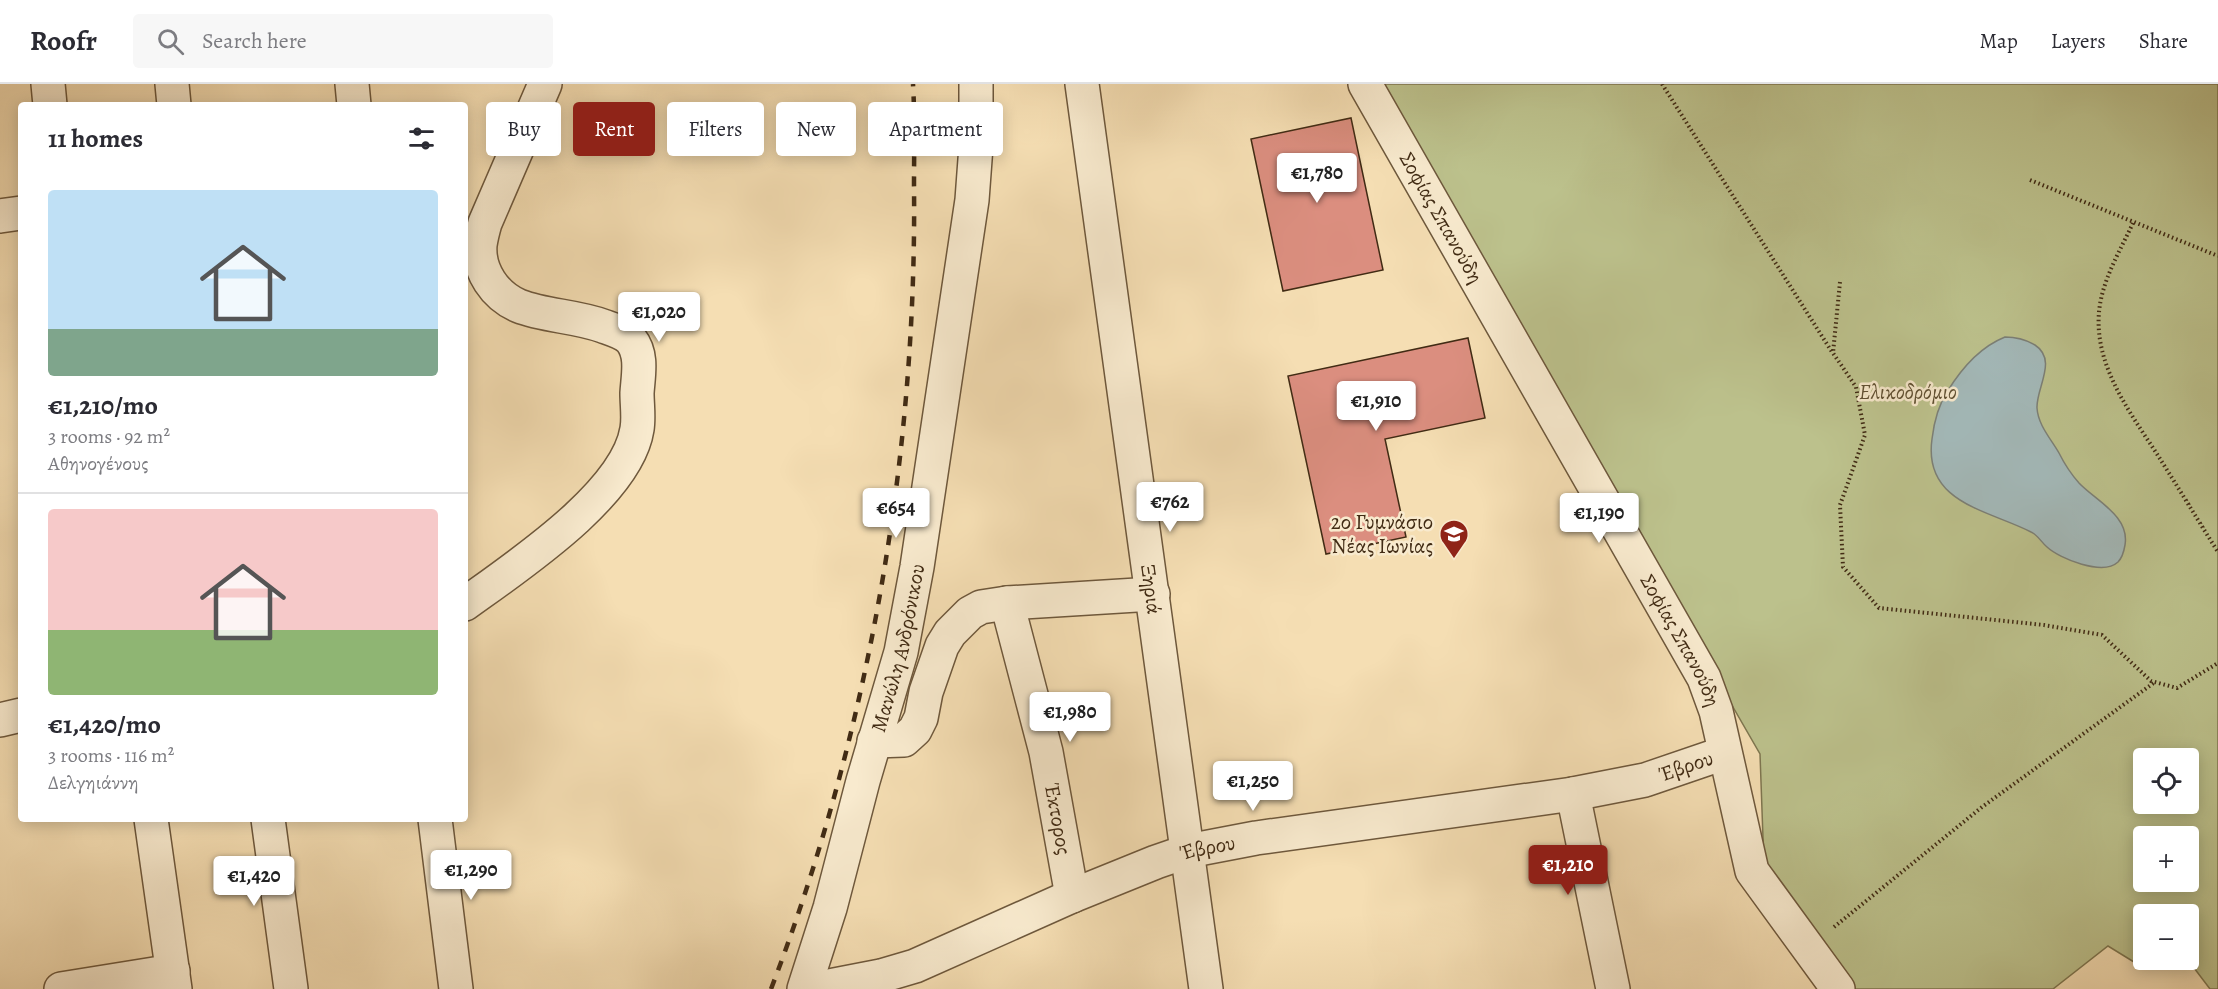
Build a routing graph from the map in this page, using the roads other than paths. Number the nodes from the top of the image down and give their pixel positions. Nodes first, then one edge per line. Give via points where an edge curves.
1 (48, 84) edge
2 (172, 84) edge
3 (352, 84) edge
4 (545, 84) edge
5 (975, 84) edge
6 (1082, 84) edge
7 (1365, 84) edge
8 (50, 102) edge
9 (174, 102) edge
10 (354, 102) edge
11 (18, 213) edge
12 (0, 216) edge
13 (1153, 594) junction
14 (468, 602) edge
15 (1007, 603) junction
16 (18, 716) edge
17 (0, 720) edge
18 (874, 741) junction
19 (1724, 753) junction
20 (1573, 794) junction
21 (151, 822) edge
22 (268, 822) edge
23 (435, 822) edge
24 (1188, 851) junction
25 (1072, 896) junction
26 (174, 980) edge
27 (61, 989) edge
28 (291, 989) edge
29 (456, 989) edge
30 (804, 989) edge
31 (814, 989) edge
32 (1206, 989) edge
33 (1613, 989) edge
34 (1838, 989) edge

1 - 8 street
2 - 9 street
3 - 10 street
4 - 14 street via 485,223 480,246 483,266 500,294 519,306 587,320 631,340 639,362 637,430 629,454 596,501
5 - 18 street, Μανώλη Ανδρόνικου via 972,200 921,545 901,652
6 - 13 street, Ξηριά
7 - 19 street, Σοφίας Σπανούδη via 1698,666 1714,704
11 - 12 street
13 - 15 street
13 - 24 street, Ξηριά
15 - 18 street via 976,610 950,633 936,661 915,730 904,740
15 - 25 street, Έκτορος via 1046,752
16 - 17 street
18 - 30 street, Μανώλη Ανδρόνικου via 830,908
19 - 20 street, Έβρου via 1645,780
19 - 34 street, Σοφίας Σπανούδη via 1752,871
20 - 24 street, Έβρου
20 - 33 street
21 - 26 street
22 - 28 street
23 - 29 street
24 - 25 street, Έβρου
24 - 32 street, Ξηριά
25 - 31 street, Έβρου via 915,966
26 - 27 street

